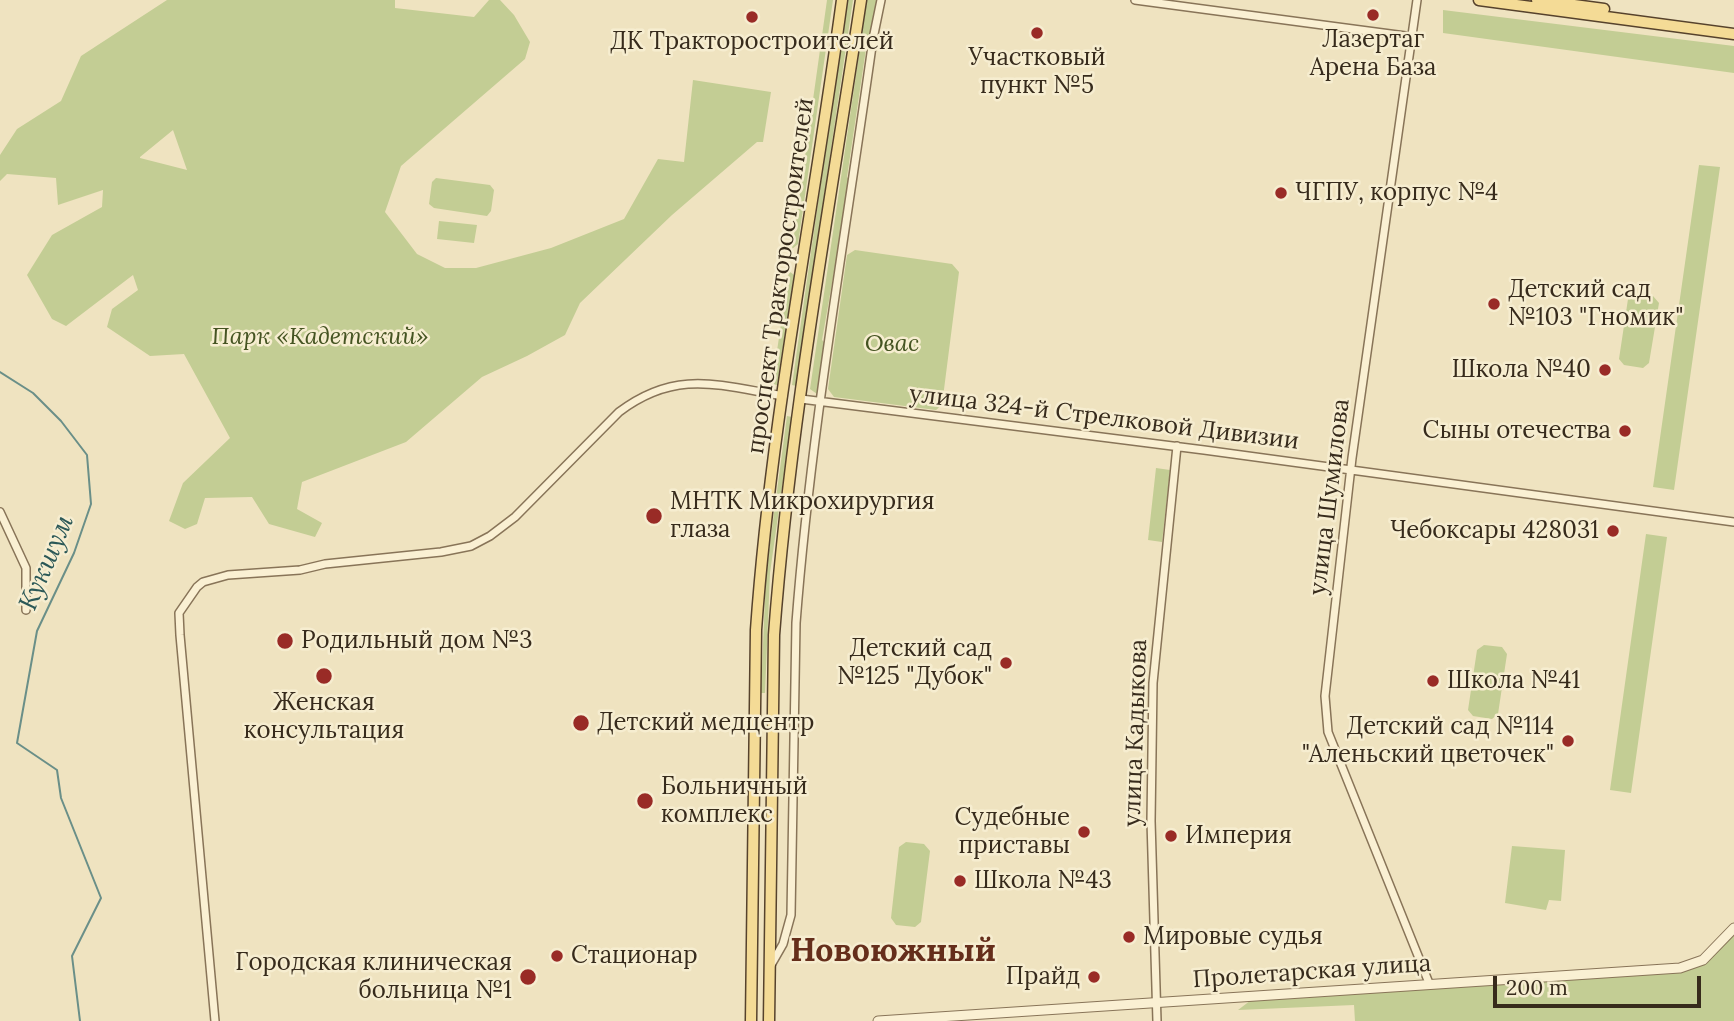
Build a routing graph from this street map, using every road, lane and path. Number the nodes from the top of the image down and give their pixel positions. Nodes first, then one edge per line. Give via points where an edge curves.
1 (842, 0) edge
2 (861, 0) edge
3 (881, 0) edge
4 (1135, 0) edge
5 (1418, 0) edge
6 (1479, 0) edge
7 (1537, 0) edge
8 (1583, 10) junction
9 (1734, 27) edge
10 (1734, 34) edge
11 (1413, 37) junction
12 (783, 396) junction
13 (801, 399) junction
14 (821, 401) junction
15 (1177, 446) junction
16 (1352, 470) junction
17 (0, 512) edge
18 (1734, 522) edge
19 (26, 610) dead end
20 (756, 704) junction
21 (773, 705) junction
22 (754, 803) junction
23 (772, 803) junction
24 (1734, 928) edge
25 (752, 941) junction
26 (770, 941) junction
27 (769, 967) junction
28 (1429, 983) junction
29 (1157, 1001) junction
30 (215, 1021) edge
31 (751, 1021) edge
32 (769, 1021) edge
33 (878, 1021) edge
34 (1157, 1021) edge

1 - 12 main road, проспект Тракторостроителей
2 - 13 main road, проспект Тракторостроителей
3 - 14 street
4 - 11 street
5 - 11 street, улица Шумилова
6 - 8 main road
7 - 8 main road
8 - 9 main road
8 - 10 main road
11 - 16 street, улица Шумилова
12 - 13 main road
12 - 20 main road, проспект Тракторостроителей via 760,582
12 - 30 street via 687,382 637,398 515,517 460,550 228,575 197,587 179,613
13 - 14 street, улица 324-й Стрелковой Дивизии
13 - 21 main road, проспект Тракторостроителей via 778,588
14 - 15 street, улица 324-й Стрелковой Дивизии
14 - 27 street via 796,623 791,915 783,944
15 - 16 street, улица 324-й Стрелковой Дивизии
15 - 29 street, улица Кадыкова via 1153,683 1151,821
16 - 18 street, улица 324-й Стрелковой Дивизии
16 - 28 street, улица Шумилова via 1326,680 1327,724
17 - 19 street via 26,568
20 - 21 main road
20 - 22 main road, проспект Тракторостроителей
21 - 23 main road, проспект Тракторостроителей
22 - 23 main road
22 - 25 main road, проспект Тракторостроителей
23 - 26 main road, проспект Тракторостроителей
24 - 28 street, Пролетарская улица via 1703,960 1680,968
25 - 26 main road
25 - 31 main road, проспект Тракторостроителей
26 - 27 main road, проспект Тракторостроителей
27 - 32 main road, проспект Тракторостроителей
28 - 29 street, Пролетарская улица
29 - 33 street, Пролетарская улица
29 - 34 street, улица Кадыкова

